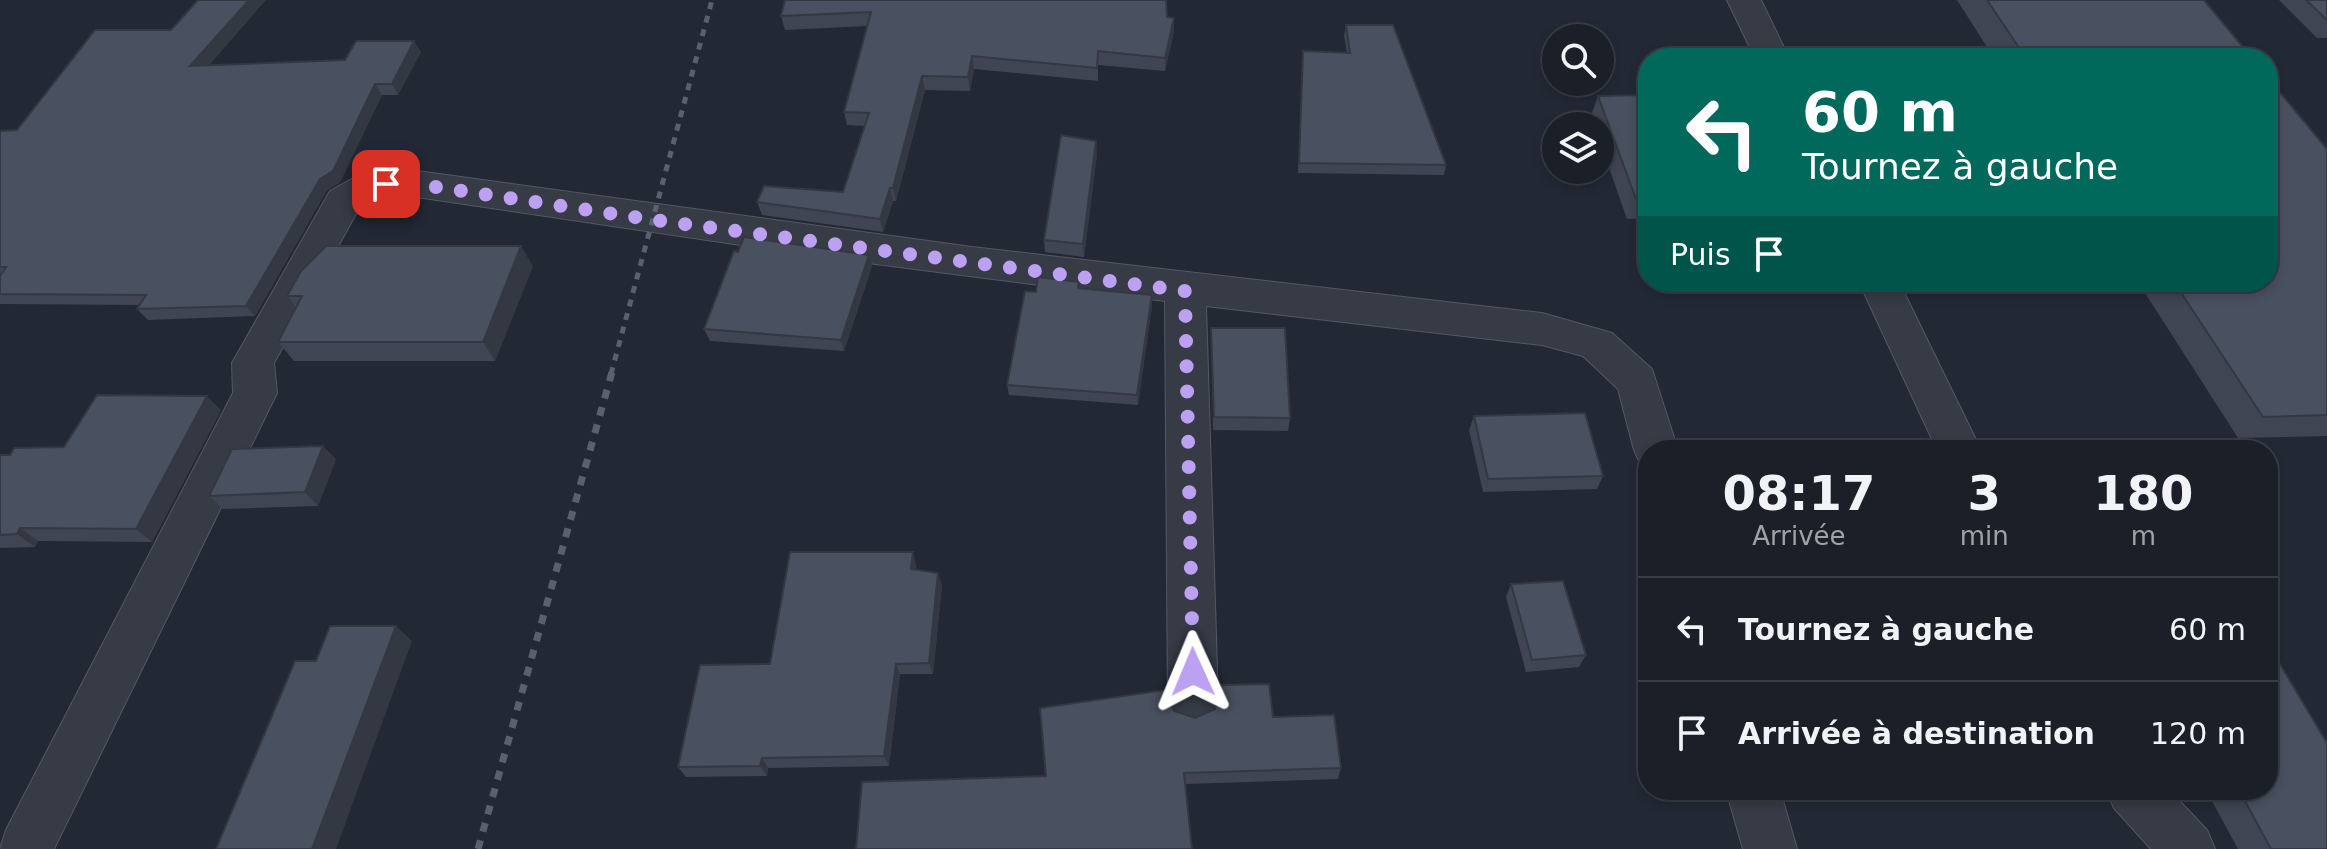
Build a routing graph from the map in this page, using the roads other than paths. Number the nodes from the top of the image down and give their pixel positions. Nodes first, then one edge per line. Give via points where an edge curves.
1 (1744, 0) edge
2 (1767, 48) edge
3 (1185, 291) junction
4 (1884, 292) edge
5 (1653, 440) edge
6 (1954, 440) edge
7 (1193, 703) dead end
8 (1756, 800) edge
9 (2142, 800) edge
10 (25, 849) edge
11 (1770, 849) edge
12 (2188, 849) edge

1 - 2 street
3 - 5 street via 1542,329 1597,344 1637,381
3 - 7 street
3 - 10 street via 403,182 370,185 344,201 253,363 255,393
4 - 6 street
8 - 11 street
9 - 12 street

